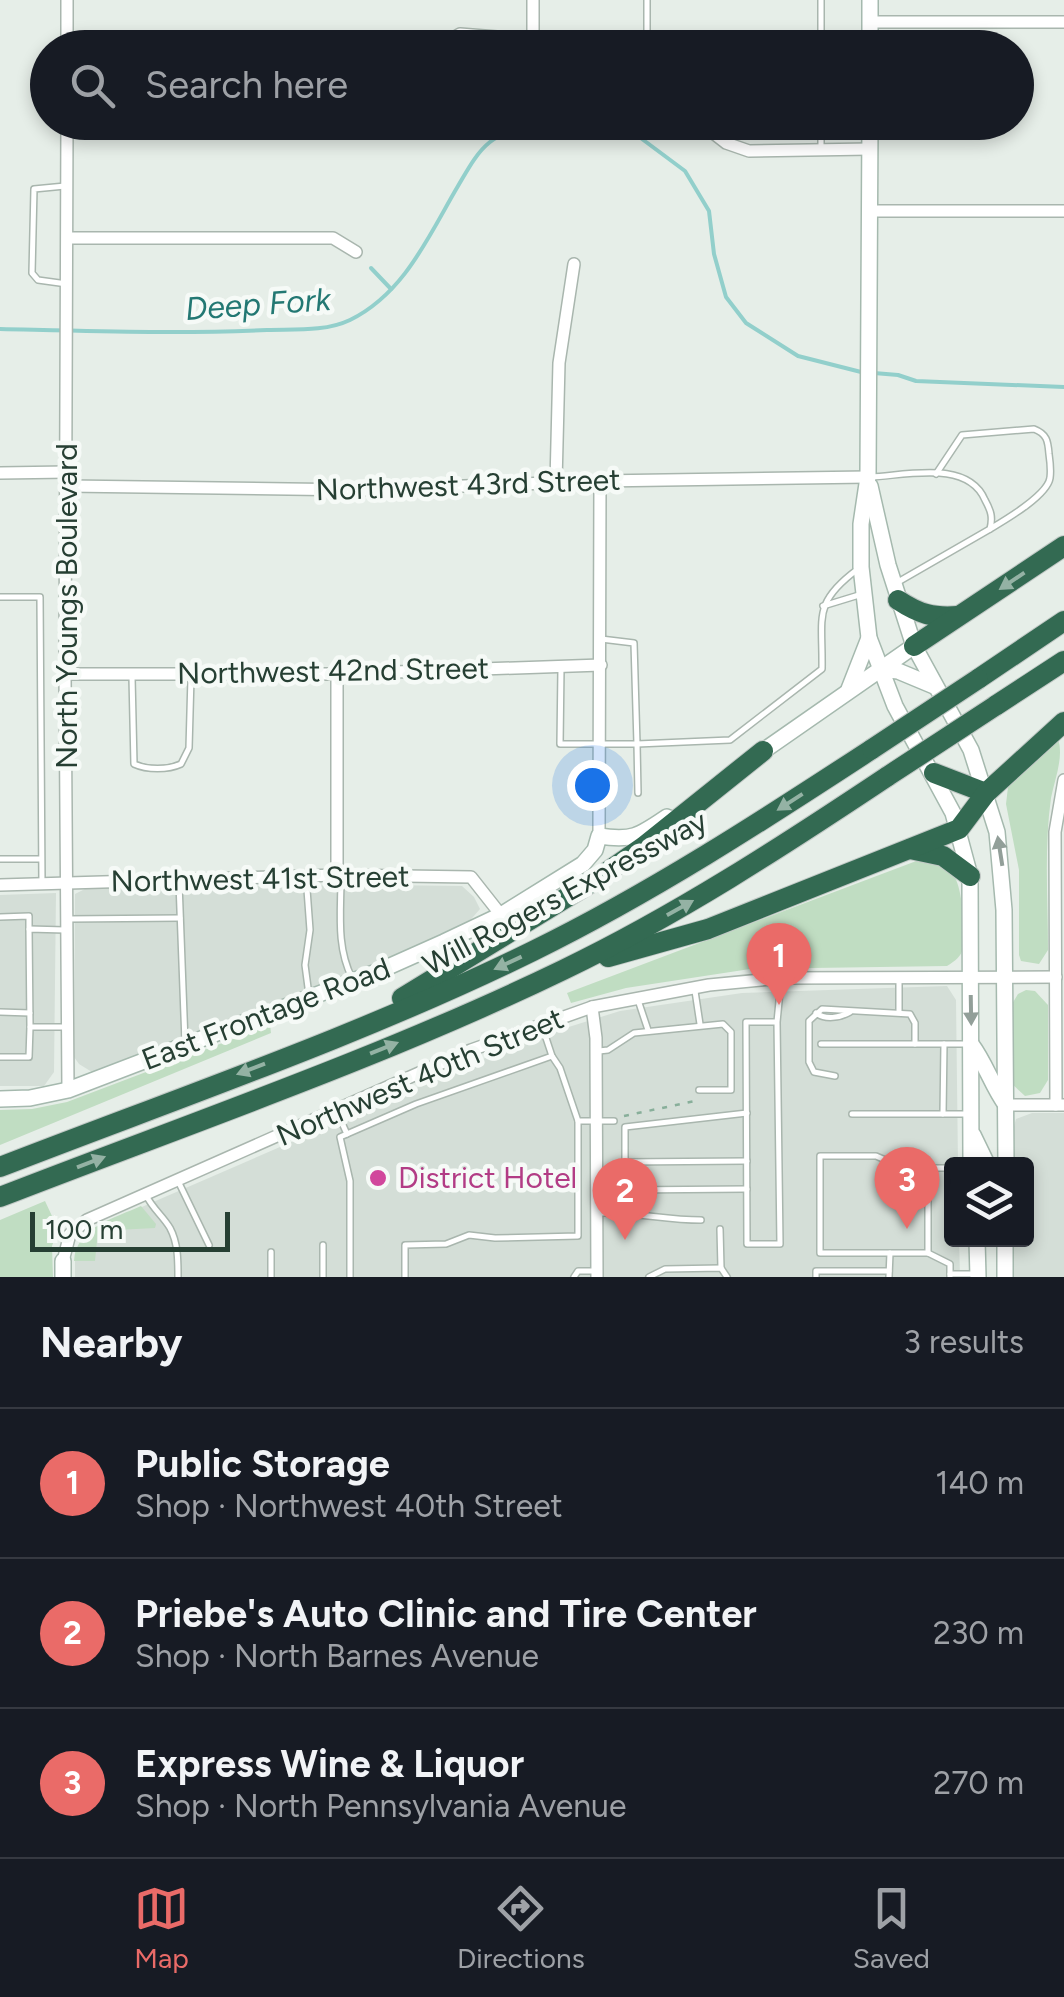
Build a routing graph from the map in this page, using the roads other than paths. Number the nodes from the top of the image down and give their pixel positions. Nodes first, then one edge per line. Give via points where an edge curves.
1 (67, 0) edge
2 (534, 0) edge
3 (646, 0) edge
4 (822, 0) edge
5 (870, 0) edge
6 (870, 22) junction
7 (1064, 22) edge
8 (66, 30) edge
9 (532, 30) edge
10 (647, 30) edge
11 (821, 30) edge
12 (870, 30) edge
13 (67, 140) edge
14 (722, 140) edge
15 (821, 140) edge
16 (870, 140) edge
17 (821, 150) junction
18 (870, 150) junction
19 (68, 186) junction
20 (869, 211) junction
21 (1064, 212) edge
22 (68, 238) junction
23 (356, 252) dead end
24 (574, 264) dead end
25 (68, 284) junction
26 (68, 472) junction
27 (0, 473) edge
28 (936, 474) junction
29 (868, 477) junction
30 (600, 481) junction
31 (556, 482) junction
32 (68, 486) junction
33 (990, 529) junction
34 (1064, 546) edge
35 (861, 567) junction
36 (896, 592) junction
37 (863, 593) junction
38 (0, 597) edge
39 (824, 606) junction
40 (960, 616) junction
41 (1064, 621) edge
42 (869, 638) junction
43 (601, 639) junction
44 (914, 646) junction
45 (1064, 661) edge
46 (602, 665) junction
47 (561, 666) junction
48 (879, 669) junction
49 (65, 674) junction
50 (132, 674) junction
51 (192, 674) junction
52 (337, 674) junction
53 (934, 686) junction
54 (848, 688) junction
55 (1064, 722) edge
56 (637, 744) junction
57 (600, 745) junction
58 (763, 751) junction
59 (934, 773) junction
60 (1064, 780) edge
61 (638, 793) dead end
62 (986, 793) junction
63 (960, 829) junction
64 (599, 836) junction
65 (910, 848) junction
66 (1060, 854) edge
67 (0, 859) edge
68 (40, 859) junction
69 (339, 875) junction
70 (306, 876) junction
71 (970, 876) junction
72 (178, 880) junction
73 (68, 883) junction
74 (42, 884) junction
75 (0, 885) edge
76 (501, 915) junction
77 (0, 917) edge
78 (180, 918) junction
79 (68, 924) junction
80 (29, 929) junction
81 (563, 970) junction
82 (970, 976) junction
83 (899, 977) junction
84 (1004, 977) junction
85 (1056, 977) junction
86 (781, 978) junction
87 (353, 981) junction
88 (694, 988) junction
89 (637, 997) junction
90 (310, 998) junction
91 (592, 1007) junction
92 (0, 1012) edge
93 (899, 1012) junction
94 (30, 1013) junction
95 (777, 1022) junction
96 (541, 1023) junction
97 (700, 1024) junction
98 (68, 1026) junction
99 (30, 1027) junction
100 (648, 1030) junction
101 (342, 1034) junction
102 (821, 1044) dead end
103 (916, 1044) junction
104 (944, 1044) junction
105 (971, 1044) junction
106 (186, 1045) junction
107 (596, 1051) junction
108 (552, 1056) junction
109 (0, 1058) edge
110 (834, 1076) dead end
111 (930, 1076) dead end
112 (944, 1076) junction
113 (68, 1090) junction
114 (699, 1090) road end
115 (0, 1099) edge
116 (1006, 1105) junction
117 (1060, 1105) edge
118 (336, 1109) junction
119 (746, 1113) junction
120 (852, 1114) dead end
121 (944, 1114) junction
122 (578, 1121) junction
123 (597, 1121) junction
124 (614, 1121) road end
125 (971, 1123) junction
126 (347, 1134) junction
127 (971, 1157) edge
128 (985, 1157) edge
129 (1006, 1157) edge
130 (747, 1161) junction
131 (625, 1162) junction
132 (0, 1167) edge
133 (928, 1168) junction
134 (944, 1168) edge
135 (178, 1180) junction
136 (747, 1189) junction
137 (625, 1190) junction
138 (146, 1194) junction
139 (0, 1197) edge
140 (625, 1204) dead end
141 (597, 1213) junction
142 (700, 1220) dead end
143 (720, 1229) dead end
144 (578, 1236) junction
145 (597, 1236) junction
146 (209, 1244) dead end
147 (323, 1245) dead end
148 (977, 1247) edge
149 (1005, 1247) edge
150 (271, 1252) dead end
151 (820, 1253) junction
152 (890, 1253) junction
153 (928, 1253) junction
154 (721, 1268) junction
155 (63, 1269) edge
156 (598, 1274) edge
157 (818, 1274) edge
158 (852, 1274) edge
159 (889, 1274) edge
160 (950, 1276) edge
161 (978, 1276) edge
162 (178, 1277) edge
163 (271, 1277) edge
164 (323, 1277) edge
165 (350, 1277) edge
166 (405, 1277) edge
167 (574, 1277) edge
168 (649, 1277) edge
169 (727, 1277) edge
170 (1005, 1277) edge

1 - 8 street
2 - 9 street
3 - 10 lane
4 - 11 lane
5 - 6 main road
6 - 7 street
6 - 12 main road
13 - 19 street, North Youngs Boulevard
14 - 17 street via 749,152
15 - 17 lane
16 - 18 main road
17 - 18 street
18 - 20 main road
19 - 22 street, North Youngs Boulevard
19 - 25 lane via 34,189 32,273
20 - 21 street
20 - 29 main road
22 - 23 street via 333,238
22 - 25 street, North Youngs Boulevard
24 - 31 street via 560,363
25 - 26 street, North Youngs Boulevard
26 - 27 street
26 - 32 street, North Youngs Boulevard
28 - 29 lane
28 - 33 lane via 958,474 979,486 993,516
28 - 33 lane via 962,436 1042,432 1048,440 1048,486
29 - 30 street, Northwest 43rd Street
29 - 35 main road
29 - 36 main road
30 - 31 street, Northwest 43rd Street
30 - 43 street
31 - 32 street, Northwest 43rd Street via 358,490
32 - 49 street, North Youngs Boulevard
33 - 36 lane
34 -> 40 highway
35 - 37 main road
35 - 39 lane via 833,587
36 - 40 highway via 918,613
36 - 44 main road
37 - 39 lane
37 - 42 main road
38 - 68 lane via 40,597
39 - 56 lane via 822,669 730,740
40 - 44 highway
41 -> 101 highway, Will Rogers Expressway, bridge via 636,896 535,950
42 - 48 main road
42 - 54 main road
43 - 46 street
43 - 56 lane via 634,643
44 - 48 main road
44 - 53 main road
81 -> 45 highway, Will Rogers Expressway, bridge via 721,885
46 - 47 street, Northwest 42nd Street
46 - 57 street
47 - 52 street, Northwest 42nd Street
47 - 57 lane via 560,744
48 - 53 main road
48 - 54 main road
48 - 59 main road
49 - 50 street, Northwest 42nd Street
49 - 73 street, North Youngs Boulevard
50 - 51 street, Northwest 42nd Street
50 - 51 lane via 134,764 159,768 173,768 186,757
51 - 52 street, Northwest 42nd Street
52 - 69 street
53 - 62 main road
54 - 58 main road
55 - 62 highway
56 - 57 lane
56 - 61 lane
57 - 64 street
58 - 64 main road via 638,837
58 - 101 highway via 585,888
59 - 62 highway
59 - 63 main road
60 - 66 street via 1056,814
62 - 63 highway
84 -> 62 main road via 1003,868
63 - 65 highway
63 - 71 main road
64 - 76 main road, East Frontage Road via 583,864
65 - 71 highway via 943,856
65 - 81 highway via 708,929
66 - 85 street
67 - 68 lane
68 - 74 lane
69 - 70 street, Northwest 41st Street
69 - 76 street, Northwest 41st Street via 471,877
69 - 87 lane via 340,943
70 - 72 street, Northwest 41st Street
70 - 90 lane
71 - 82 main road
72 - 73 street, Northwest 41st Street
72 - 78 lane
73 - 74 street, Northwest 41st Street
73 - 79 street, North Youngs Boulevard
74 - 75 street, Northwest 41st Street
76 - 87 main road, East Frontage Road
77 - 80 lane via 29,916
78 - 79 lane
78 - 106 lane
79 - 80 lane
79 - 98 street, North Youngs Boulevard
80 - 94 lane
139 -> 81 highway, Will Rogers Expressway via 450,1022
82 - 83 street, Northwest 40th Street
82 - 84 street, Northwest 40th Street
82 -> 105 main road
83 - 86 street, Northwest 40th Street
83 - 93 lane
84 - 85 street, Northwest 40th Street
84 - 116 main road
85 - 117 street
86 - 88 street, Northwest 40th Street
86 - 95 lane
87 - 90 main road, East Frontage Road
88 - 89 street, Northwest 40th Street
88 - 97 lane
89 - 91 street, Northwest 40th Street
89 - 100 lane
90 - 106 main road, East Frontage Road
91 - 96 street, Northwest 40th Street
91 - 107 street
92 - 94 lane
93 - 103 lane via 914,1019
93 - 110 lane via 816,1013 809,1021 809,1062 814,1072
94 - 99 lane
95 - 119 lane via 746,1022
95 - 136 lane via 780,1244 747,1244
96 - 108 lane
96 - 118 street, Northwest 40th Street
97 - 100 lane
97 - 114 lane via 723,1024 731,1032 731,1090
98 - 99 lane
98 - 113 street, North Youngs Boulevard
99 - 109 lane via 29,1057
100 - 107 lane
101 -> 132 highway, Will Rogers Expressway
102 - 103 lane
103 - 104 lane
104 - 105 lane
104 - 112 lane
105 - 116 main road
105 - 125 main road
106 - 113 main road, East Frontage Road
107 - 123 street
108 - 122 lane
108 - 126 lane
111 - 112 lane
112 - 121 lane
113 - 115 main road, East Frontage Road
116 - 117 street
116 - 129 main road
118 - 126 lane
118 - 135 street, Northwest 40th Street
119 - 130 lane
119 - 131 lane via 625,1128
120 - 121 lane
121 - 125 lane
122 - 123 lane
122 - 144 lane
123 - 124 lane
123 - 141 street
125 - 127 main road
125 - 128 main road
126 - 165 lane via 340,1137 350,1181
130 - 131 lane
130 - 136 lane
131 - 137 lane
133 - 134 lane
133 - 151 lane via 904,1168 876,1156 820,1156
133 - 153 lane
135 - 138 street, Northwest 40th Street
135 - 146 lane
136 - 137 lane
137 - 140 lane
138 - 155 street, Northwest 40th Street via 78,1227 65,1242
138 - 162 lane via 169,1227
141 - 142 lane
141 - 145 street
143 - 154 lane
144 - 145 lane
144 - 166 lane via 470,1235 446,1244 405,1244
145 - 156 street
147 - 164 lane
148 - 161 main road
149 - 170 main road
150 - 163 lane
151 - 152 lane
151 - 157 lane
152 - 153 lane
152 - 159 lane
153 - 160 lane via 950,1264
154 - 168 lane via 666,1268
154 - 169 lane
156 - 167 lane via 578,1271
157 - 158 lane
158 - 159 lane
160 - 161 lane

